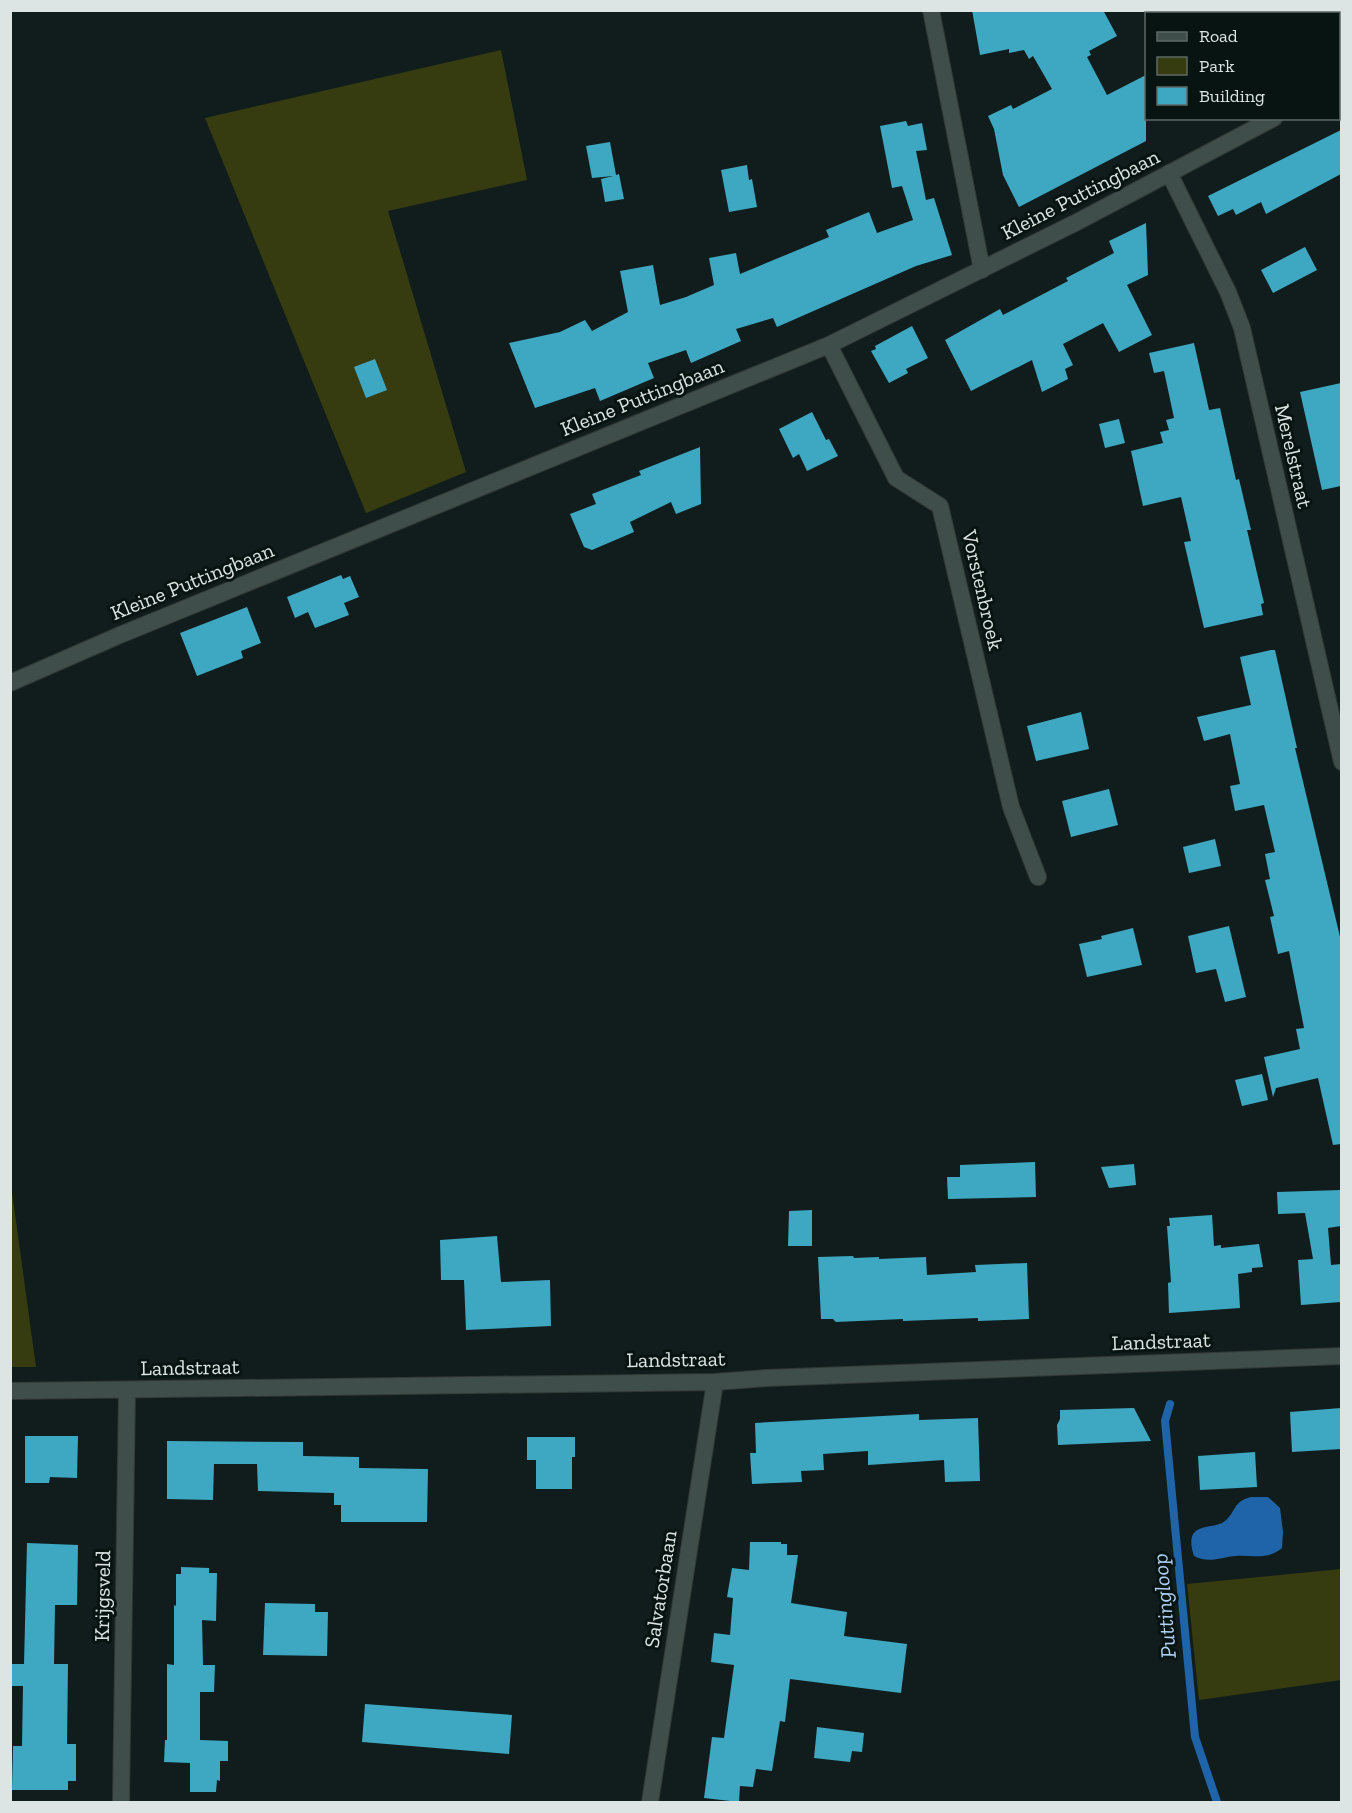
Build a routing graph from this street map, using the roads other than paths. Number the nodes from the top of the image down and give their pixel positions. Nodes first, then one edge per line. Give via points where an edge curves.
1 (931, 10) edge
2 (1270, 120) edge
3 (1169, 173) junction
4 (982, 270) junction
5 (829, 345) junction
6 (10, 683) edge
7 (1341, 762) edge
8 (1038, 878) dead end
9 (1341, 1356) edge
10 (715, 1382) junction
11 (10, 1391) edge
12 (127, 1391) junction
13 (121, 1803) edge
14 (650, 1803) edge

1 - 4 street
2 - 3 street, Kleine Puttingbaan
3 - 4 street, Kleine Puttingbaan
3 - 7 street, Merelstraat via 1242,328
4 - 5 street, Kleine Puttingbaan
5 - 6 street, Kleine Puttingbaan
5 - 8 street, Vorstenbroek via 896,478 940,506 1011,807
9 - 10 street, Landstraat
10 - 12 street, Landstraat
10 - 14 street, Salvatorbaan
11 - 12 street, Landstraat
12 - 13 street, Krijgsveld

